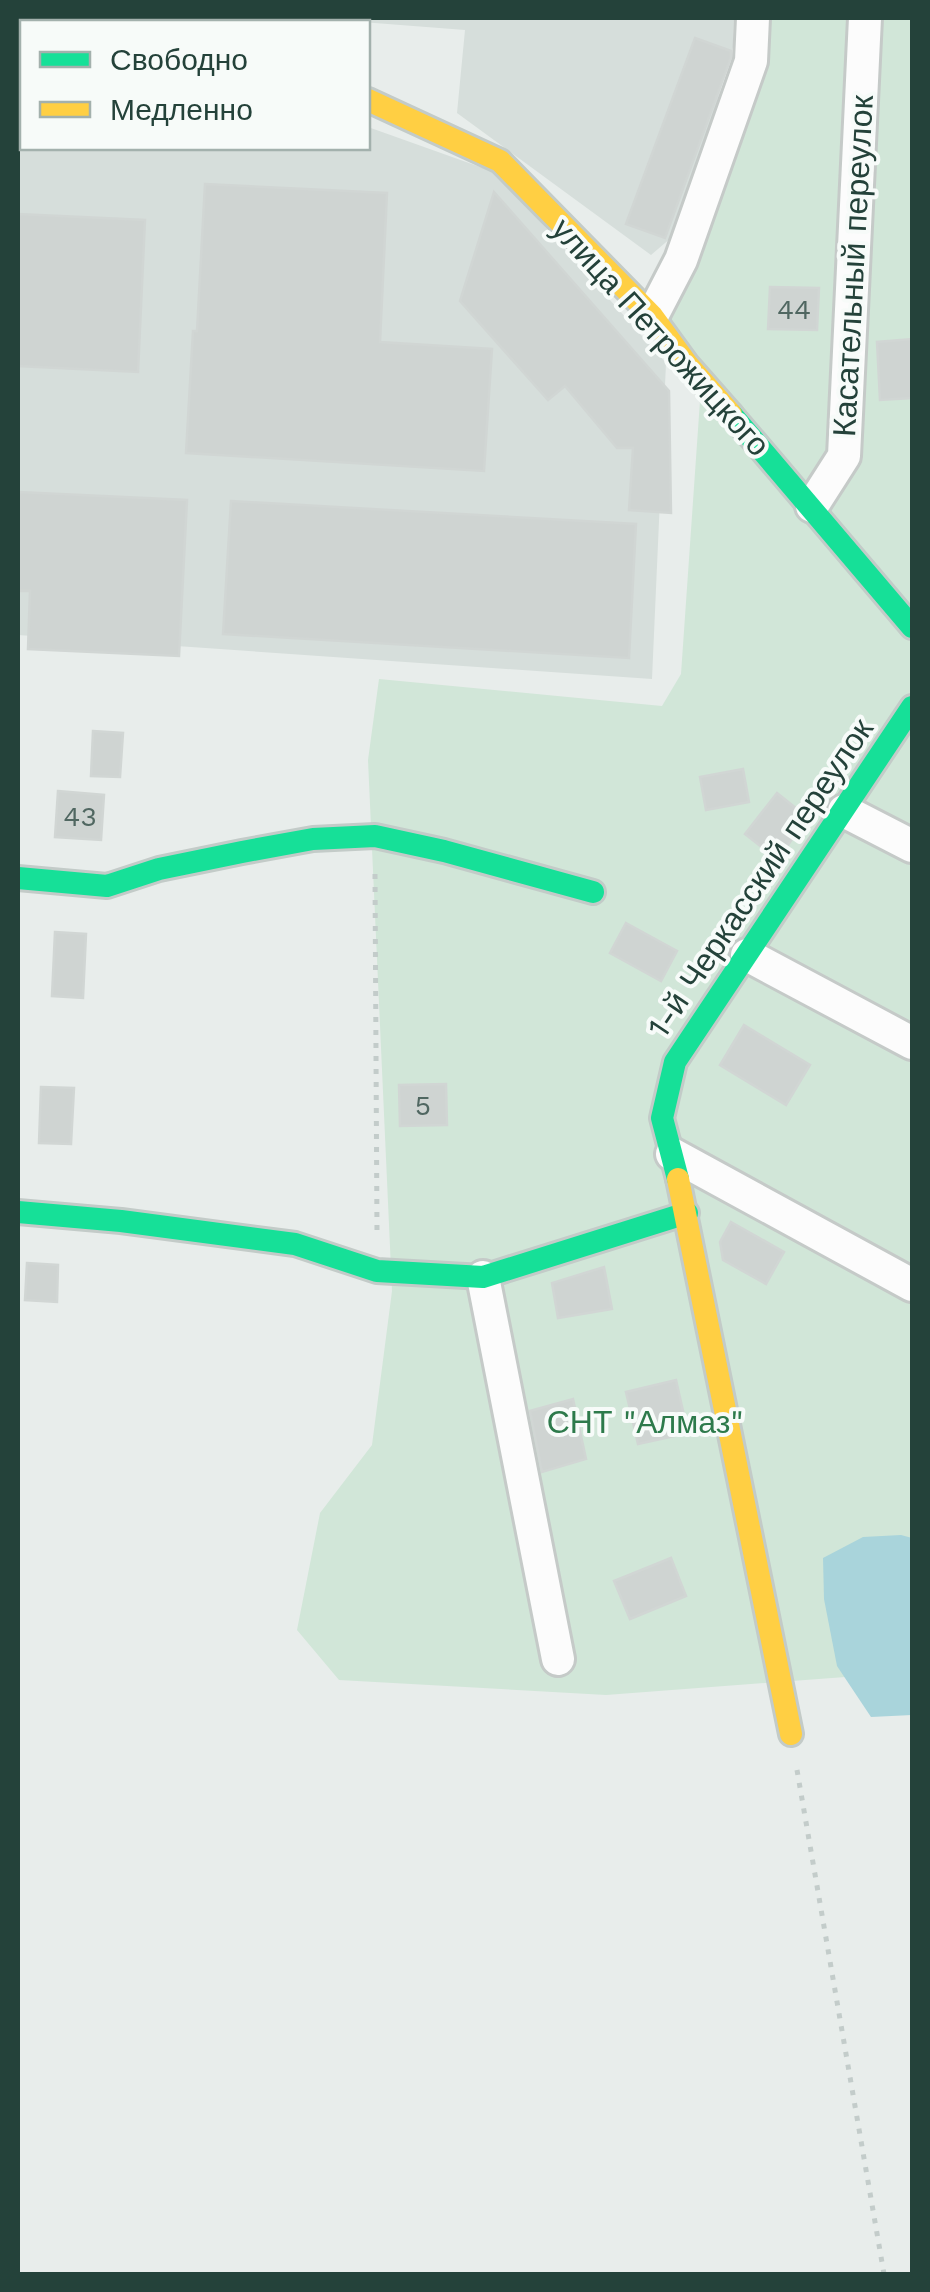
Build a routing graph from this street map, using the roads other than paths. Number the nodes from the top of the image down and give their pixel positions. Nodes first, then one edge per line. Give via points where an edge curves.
1 (753, 18) edge
2 (865, 18) edge
3 (370, 101) edge
4 (652, 316) junction
5 (812, 506) junction
6 (912, 628) edge
7 (912, 707) edge
8 (844, 810) junction
9 (912, 846) edge
10 (18, 878) edge
11 (593, 892) dead end
12 (747, 955) junction
13 (912, 1043) edge
14 (672, 1154) junction
15 (18, 1212) edge
16 (686, 1213) junction
17 (483, 1277) junction
18 (912, 1285) edge
19 (558, 1659) dead end
20 (791, 1734) road end

1 - 4 street via 751,61 681,260
2 - 5 street, Касательный переулок via 844,456
3 - 4 street, улица Петрожицкого via 500,161
4 - 5 street, улица Петрожицкого
5 - 6 street, улица Петрожицкого
7 - 8 street, 1-й Черкасский переулок
8 - 9 street
8 - 12 street, 1-й Черкасский переулок
10 - 11 street via 107,886 242,852 375,836
12 - 13 street
12 - 14 street, 1-й Черкасский переулок via 676,1062 662,1118
14 - 16 street, 1-й Черкасский переулок
14 - 18 street
15 - 17 street via 295,1244 377,1271
16 - 17 street
16 - 20 street, 1-й Черкасский переулок
17 - 19 street

